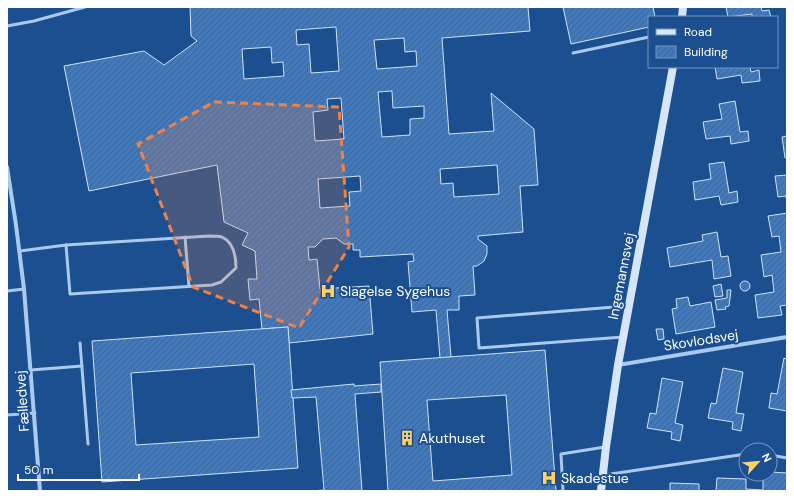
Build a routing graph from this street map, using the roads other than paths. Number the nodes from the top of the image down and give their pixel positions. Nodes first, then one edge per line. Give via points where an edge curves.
1 (85, 7) edge
2 (7, 26) edge
3 (648, 37) edge
4 (573, 53) dead end
5 (673, 68) edge
6 (7, 167) edge
7 (185, 237) junction
8 (66, 245) junction
9 (20, 251) junction
10 (189, 286) junction
11 (24, 289) junction
12 (7, 291) edge
13 (629, 306) junction
14 (623, 337) junction
15 (787, 337) edge
16 (80, 343) dead end
17 (618, 365) junction
18 (82, 366) junction
19 (31, 370) junction
20 (34, 413) junction
21 (7, 415) edge
22 (88, 444) dead end
23 (606, 447) junction
24 (738, 455) edge
25 (602, 476) junction
26 (40, 491) edge
27 (563, 491) edge
28 (601, 491) edge

1 - 2 lane
3 - 4 lane
5 - 13 street, Ingemannsvej
6 - 9 street, Fælledvej
7 - 8 lane
7 - 10 lane
7 - 10 lane via 222,237 231,245 236,258 236,268 221,282
8 - 9 lane
8 - 10 lane via 70,294
9 - 11 street, Fælledvej
11 - 12 lane
11 - 19 street, Fælledvej
13 - 14 street, Ingemannsvej
13 - 14 lane via 477,318 479,348
14 - 17 street, Ingemannsvej
15 - 17 street, Skovlodsvej
16 - 18 lane
17 - 23 street, Ingemannsvej
18 - 19 lane
18 - 22 lane
19 - 20 street, Fælledvej
20 - 21 lane
20 - 26 street, Fælledvej
23 - 25 street, Ingemannsvej
23 - 27 lane via 561,454
24 - 25 lane
25 - 28 street, Ingemannsvej

